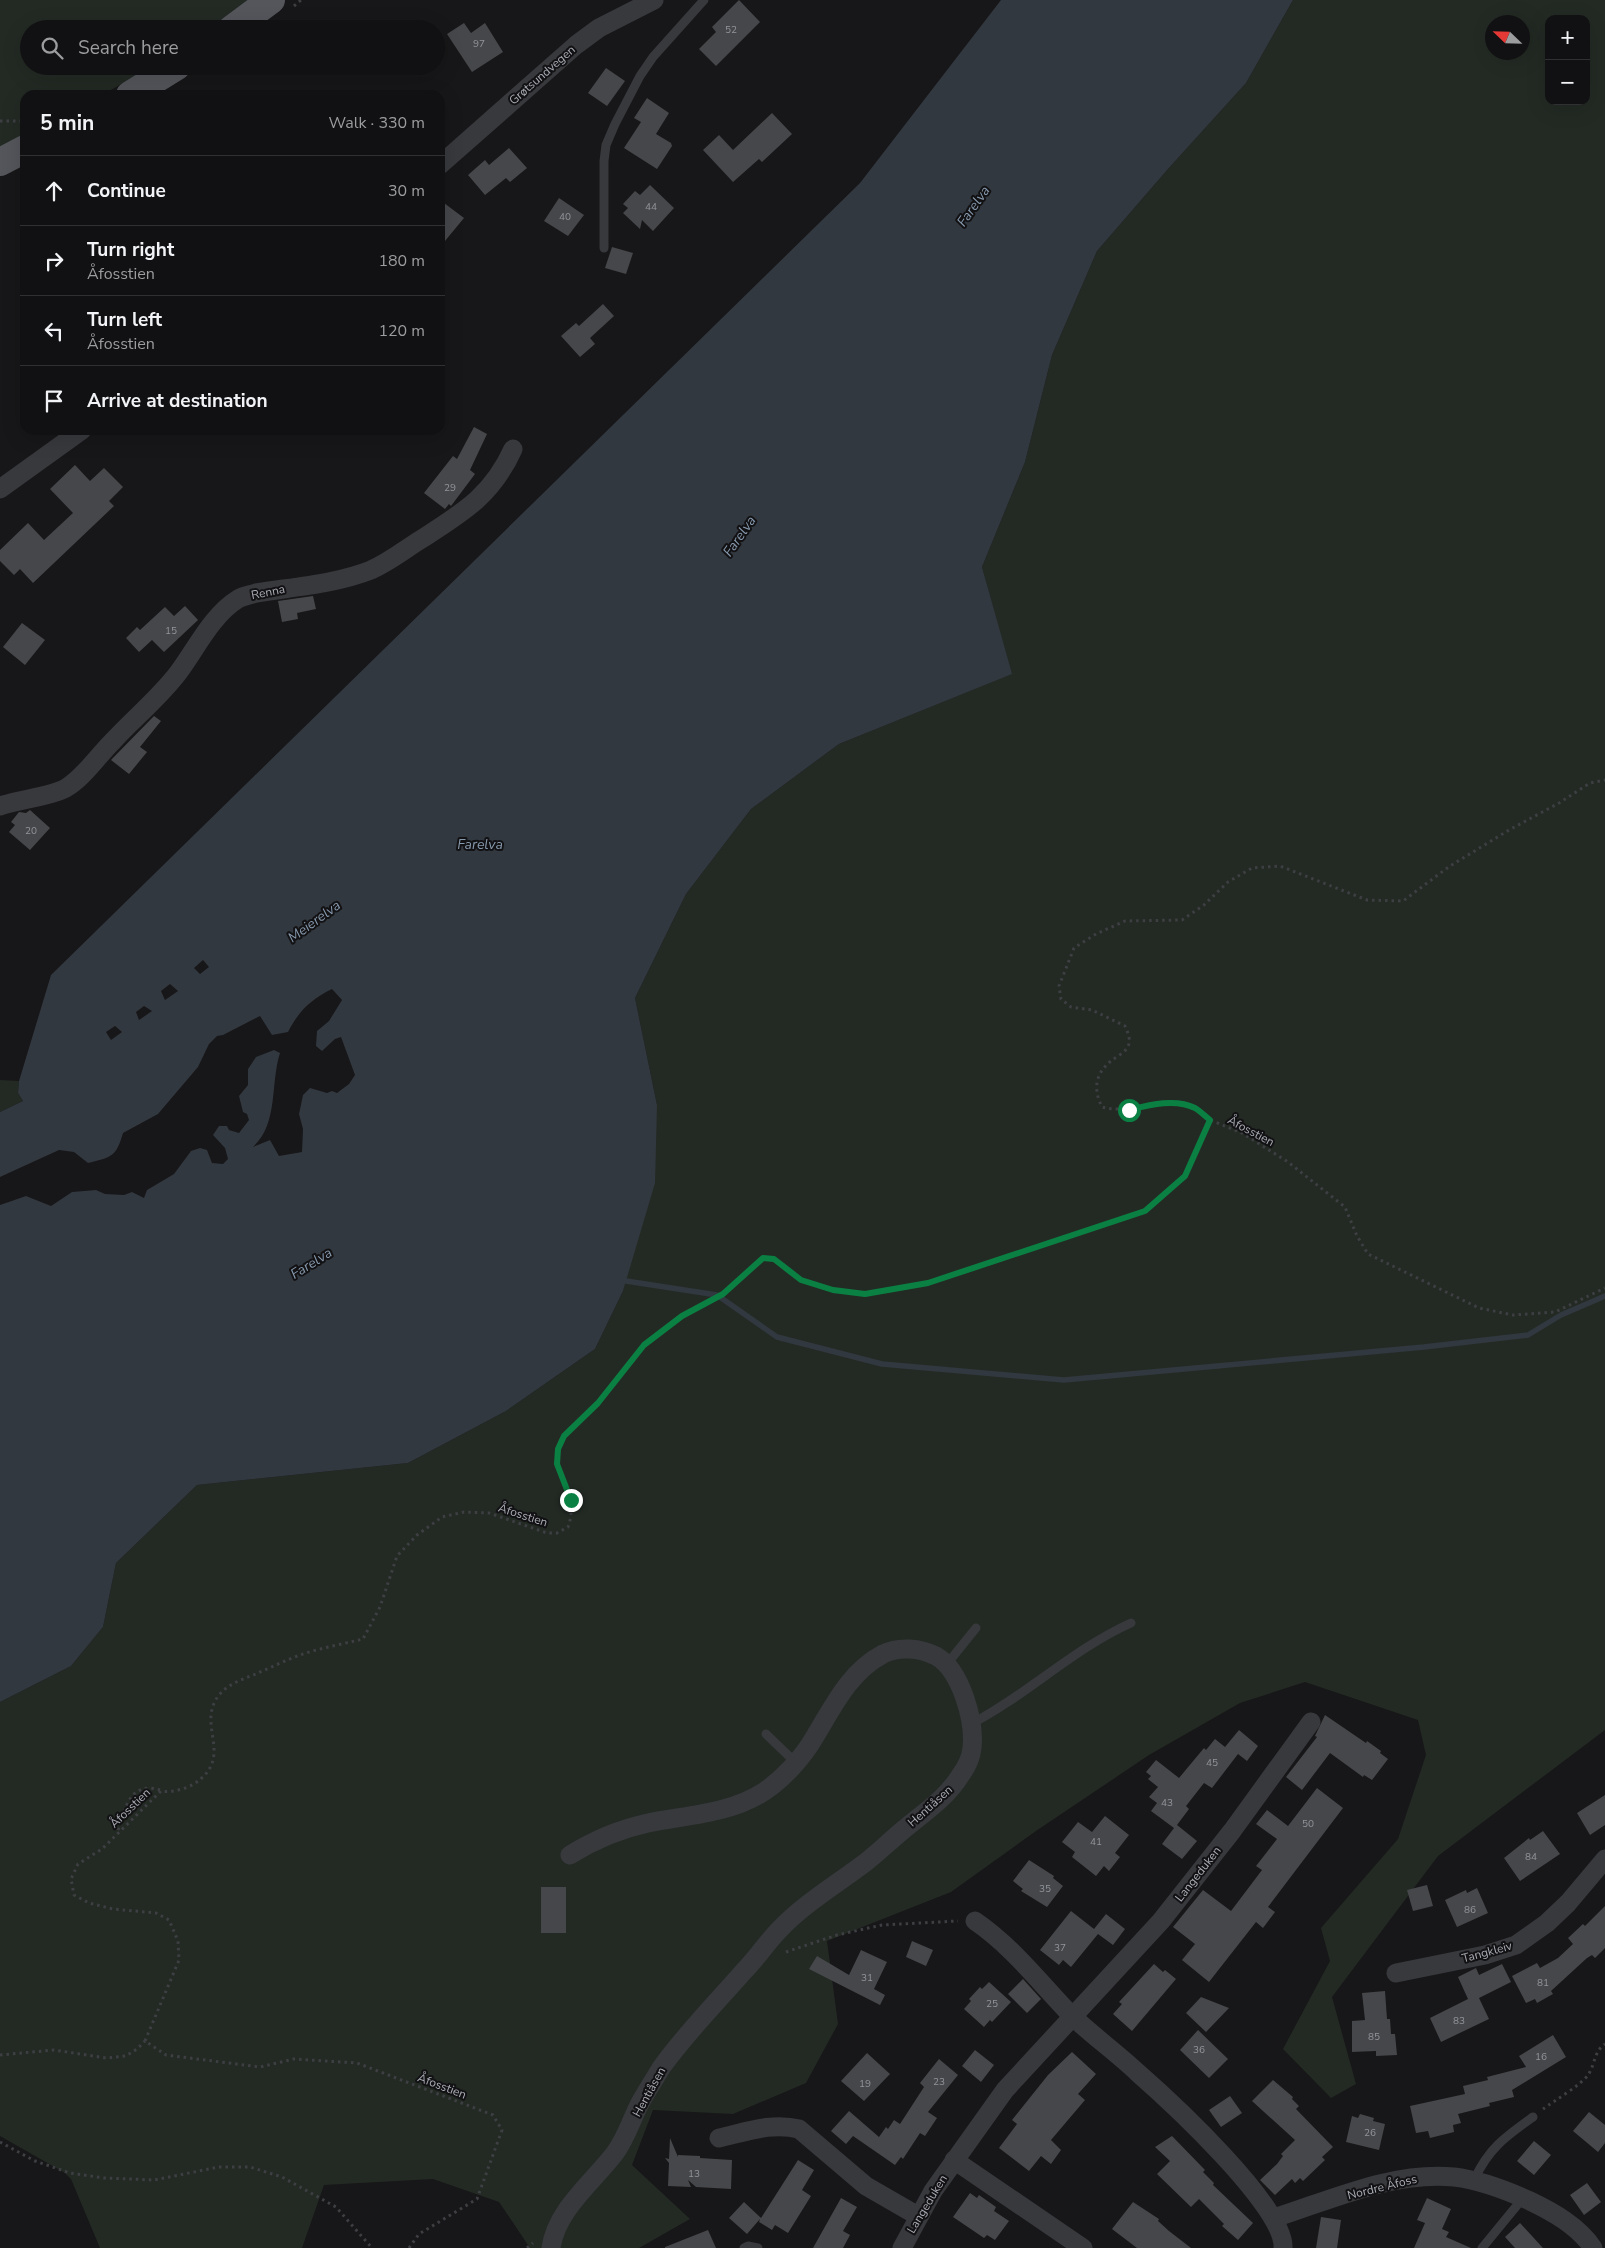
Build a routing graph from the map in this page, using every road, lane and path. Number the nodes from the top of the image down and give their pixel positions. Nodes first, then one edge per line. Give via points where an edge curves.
1 (271, 0) edge
2 (654, 0) edge
3 (704, 0) edge
4 (244, 20) edge
5 (162, 75) edge
6 (138, 90) edge
7 (0, 121) edge
8 (20, 121) edge
9 (20, 152) edge
10 (445, 161) edge
11 (0, 162) edge
12 (604, 248) dead end
13 (75, 435) edge
14 (513, 449) dead end
15 (0, 489) edge
16 (1605, 780) edge
17 (0, 806) edge
18 (1210, 1120) junction
19 (1605, 1288) edge
20 (1131, 1623) dead end
21 (976, 1628) dead end
22 (947, 1664) junction
23 (1311, 1722) dead end
24 (971, 1724) junction
25 (766, 1734) dead end
26 (795, 1762) junction
27 (161, 1791) junction
28 (118, 1831) junction
29 (570, 1855) dead end
30 (1605, 1859) edge
31 (975, 1921) joint
32 (779, 1956) dead end
33 (1396, 1973) dead end
34 (1073, 2016) junction
35 (144, 2041) junction
36 (1605, 2044) edge
37 (0, 2055) edge
38 (1533, 2117) joint
39 (719, 2138) dead end
40 (0, 2142) edge
41 (954, 2160) junction
42 (1474, 2180) junction
43 (1523, 2198) junction
44 (918, 2216) junction
45 (1274, 2218) junction
46 (372, 2248) edge
47 (409, 2248) edge
48 (551, 2248) edge
49 (744, 2248) edge
50 (758, 2248) edge
51 (902, 2248) edge
52 (1082, 2248) edge
53 (1283, 2248) edge
54 (1482, 2248) edge
55 (1593, 2248) edge

1 - 4 main road
2 - 10 street, Grøtsundvegen via 599,28 576,45
3 - 12 lane via 640,76 606,146
5 - 6 main road
7 - 8 path
9 - 11 main road
13 - 15 street
14 - 17 street, Renna via 495,482 466,510 389,561 356,575 256,593 234,602 219,616 166,687 82,775 54,793
16 - 18 path via 1590,784 1508,830 1450,866 1403,901 1368,900 1280,866 1252,868 1228,882 1182,920 1125,921 1074,948 1060,986 1061,999 1071,1007 1092,1010 1125,1026 1130,1038 1128,1048 1108,1063 1099,1077 1095,1093 1102,1107 1129,1110 1156,1104 1178,1104 1194,1107
18 - 19 path, Åfosstien via 1242,1133 1288,1162 1345,1208 1368,1254 1480,1308 1513,1316 1556,1312
18 - 27 path, Åfosstien via 1185,1176 1145,1211 928,1283 865,1294 833,1290 801,1280 774,1259 763,1258 723,1294 682,1316 644,1345 598,1403 564,1436 558,1449 557,1464 571,1500 568,1528 557,1533 546,1532 489,1513 464,1512 442,1517 417,1535 397,1556 380,1607 363,1639 301,1654 229,1685 212,1707 210,1720 215,1752 212,1765 202,1778 188,1787
20 - 24 lane via 1113,1630 1000,1709
21 - 22 lane
22 - 24 street, Hentiåsen via 957,1678
22 - 26 street via 916,1650 904,1648 884,1653 867,1666 834,1702 814,1739
23 - 34 street, Langeduken via 1232,1831 1161,1921
24 - 48 street, Hentiåsen via 969,1760 948,1792 867,1860 808,1903 780,1929 693,2026 661,2069 617,2150 562,2218
25 - 26 lane
26 - 29 street via 764,1791 741,1802 702,1815 622,1830 591,1842
27 - 28 path, Åfosstien
27 - 28 path via 142,1788 134,1794 125,1806
28 - 35 path, Åfosstien via 102,1849 78,1864 71,1879 74,1895 89,1903 156,1913 169,1920 178,1941 178,1960
30 - 33 street, Tangkleiv via 1547,1923 1516,1945 1485,1955
31 - 32 path via 882,1925 802,1946
31 - 34 street via 1004,1942
34 - 41 street, Langeduken via 1005,2090
34 - 45 street via 1193,2125
35 - 37 path via 126,2056 106,2058 54,2050
35 - 47 path, Åfosstien via 166,2055 260,2067 294,2059 357,2063 493,2115 502,2130 477,2199 420,2234
36 - 38 path via 1595,2056 1588,2075
38 - 42 lane via 1499,2142
39 - 44 street via 772,2126 799,2129 866,2186
40 - 46 path via 44,2164 104,2178 154,2180 219,2167 250,2167 282,2177 336,2207
41 - 44 street, Langeduken
41 - 52 street, Langeduken
42 - 43 street, Nordre Åfoss
42 - 45 street, Nordre Åfoss via 1429,2176 1403,2179
43 - 54 lane
43 - 55 street, Nordre Åfoss via 1562,2218
44 - 51 street, Langeduken
45 - 53 street via 1284,2241
49 - 50 lane

